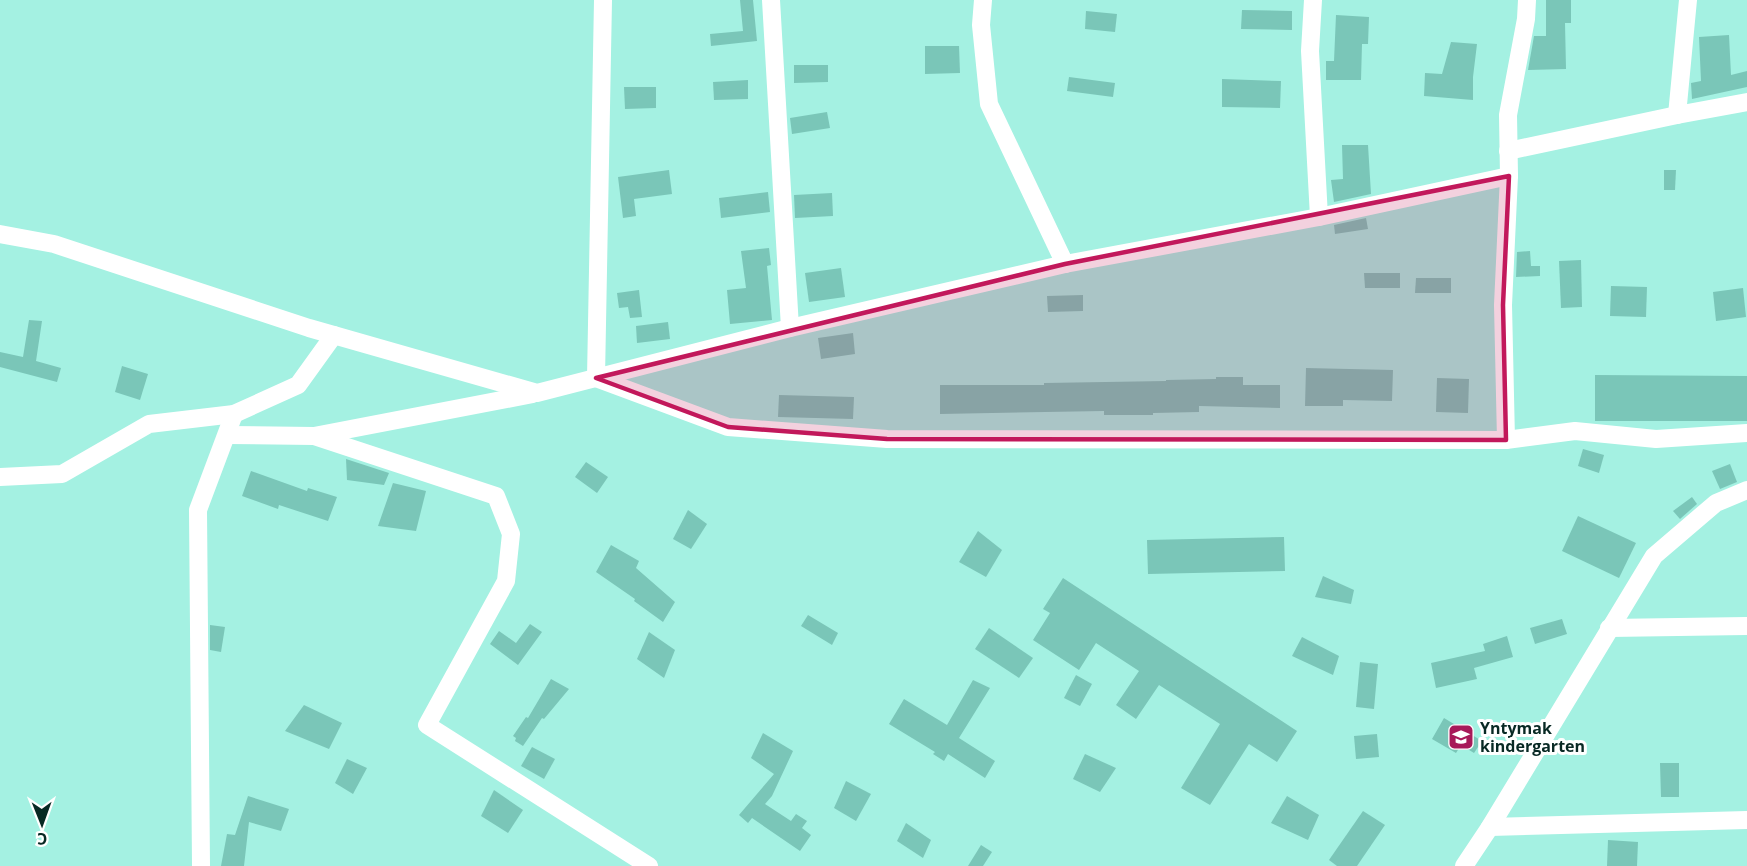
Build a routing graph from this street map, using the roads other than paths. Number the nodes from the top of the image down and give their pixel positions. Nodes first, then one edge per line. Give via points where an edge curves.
1 (603, 0) edge
2 (771, 0) edge
3 (983, 0) edge
4 (1313, 0) edge
5 (1527, 0) edge
6 (1688, 0) edge
7 (1747, 102) edge
8 (1677, 115) junction
9 (1508, 151) junction
10 (1509, 176) junction
11 (1319, 217) junction
12 (0, 234) edge
13 (1065, 264) junction
14 (790, 328) junction
15 (333, 335) junction
16 (596, 378) junction
17 (537, 393) junction
18 (234, 414) junction
19 (1747, 434) edge
20 (227, 435) junction
21 (314, 436) junction
22 (1506, 440) junction
23 (0, 477) edge
24 (1747, 490) edge
25 (1747, 626) edge
26 (1609, 628) junction
27 (1747, 820) edge
28 (1490, 827) junction
29 (201, 866) edge
30 (649, 866) edge
31 (1464, 866) edge

1 - 16 street
2 - 14 street
3 - 13 street via 981,25 989,104
4 - 11 street via 1310,51
5 - 9 street via 1508,115
6 - 8 street
7 - 8 street
8 - 9 street
9 - 10 street
10 - 11 street
10 - 22 street via 1503,305
11 - 13 street
12 - 15 street via 54,243
13 - 14 street
14 - 16 street
15 - 17 street
15 - 18 street via 298,385
16 - 17 street
16 - 22 street via 728,427 888,440
17 - 21 street
18 - 20 street
18 - 23 street via 149,424 62,474
19 - 22 street via 1656,439 1575,430
20 - 21 street
20 - 29 street via 198,510
21 - 30 street via 496,496 511,534 506,581 427,725
24 - 26 street via 1716,503 1654,556
25 - 26 street
26 - 28 street
27 - 28 street
28 - 31 street

